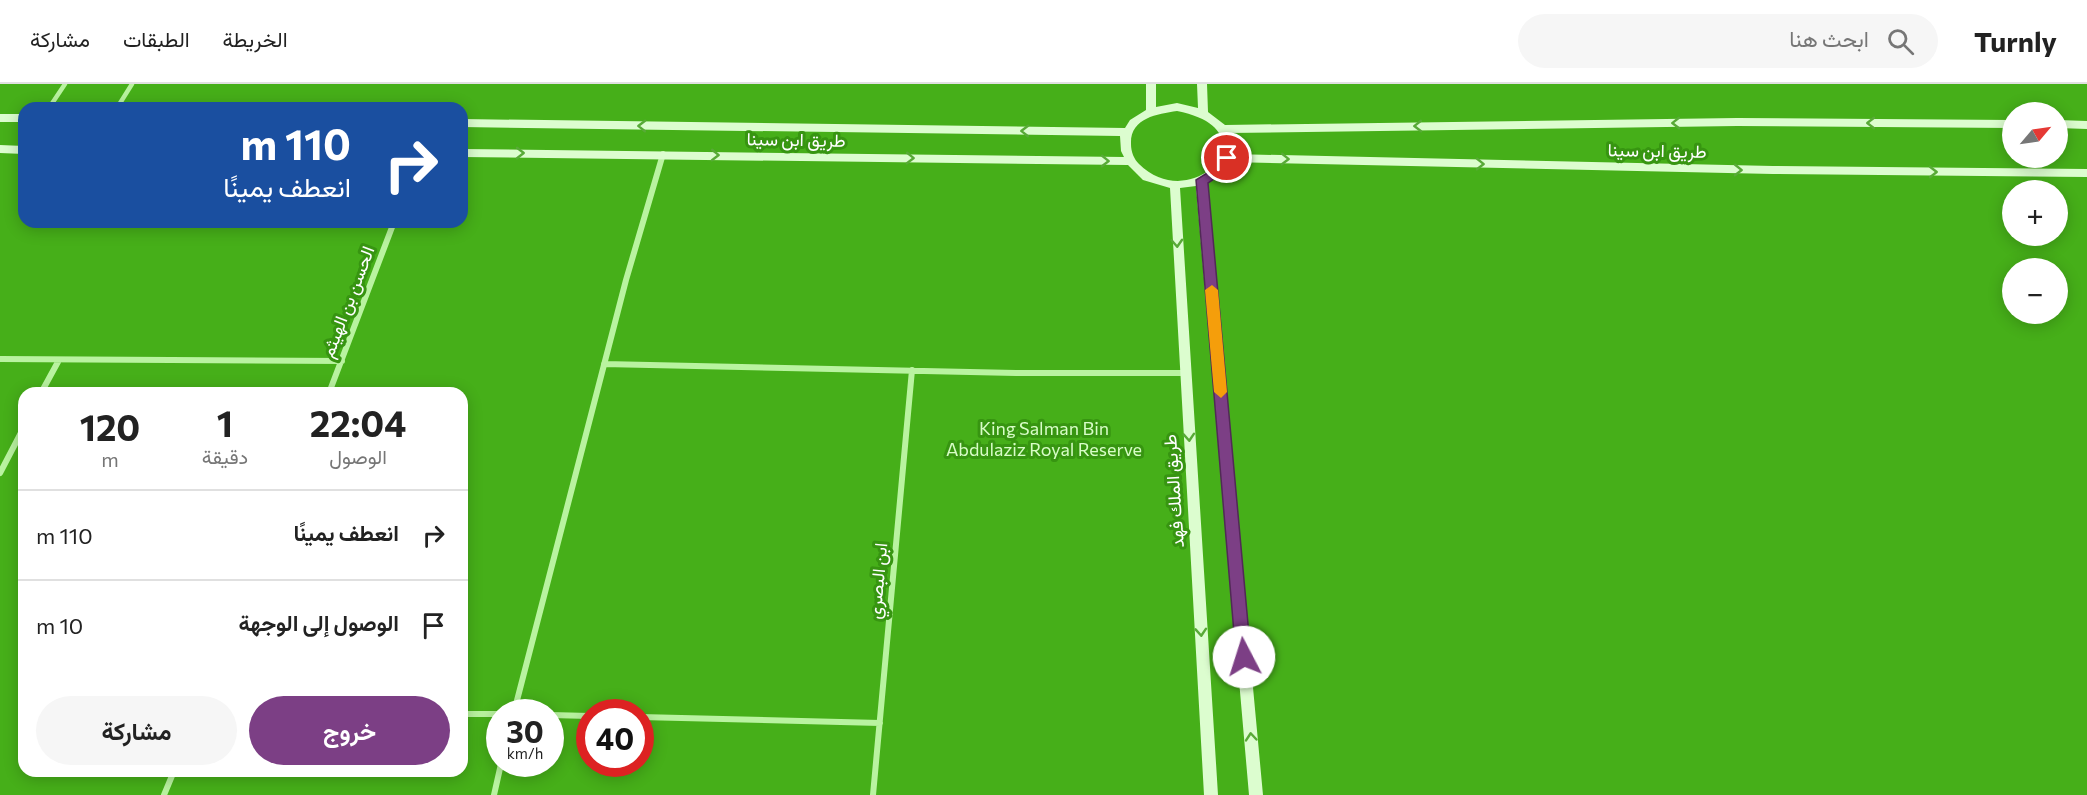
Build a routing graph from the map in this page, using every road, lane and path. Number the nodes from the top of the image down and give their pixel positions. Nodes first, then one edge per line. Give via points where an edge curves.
1 (65, 84) edge
2 (132, 84) edge
3 (1151, 84) edge
4 (1202, 84) edge
5 (53, 102) edge
6 (121, 102) edge
7 (1151, 111) junction
8 (1203, 114) junction
9 (0, 118) edge
10 (18, 118) edge
11 (468, 123) edge
12 (2002, 124) edge
13 (2068, 124) edge
14 (2087, 125) edge
15 (1222, 129) junction
16 (1126, 132) junction
17 (0, 150) edge
18 (18, 150) edge
19 (468, 153) edge
20 (663, 154) junction
21 (1227, 158) junction
22 (1130, 162) junction
23 (2087, 173) edge
24 (1202, 180) junction
25 (1175, 184) junction
26 (392, 228) edge
27 (0, 359) edge
28 (59, 360) junction
29 (342, 361) junction
30 (604, 364) junction
31 (912, 370) junction
32 (1185, 373) junction
33 (45, 387) edge
34 (331, 387) edge
35 (18, 438) edge
36 (0, 473) edge
37 (517, 699) edge
38 (468, 714) edge
39 (486, 714) edge
40 (654, 717) edge
41 (880, 723) junction
42 (172, 777) edge
43 (498, 777) edge
44 (164, 795) edge
45 (494, 795) edge
46 (873, 795) edge
47 (1211, 795) edge
48 (1256, 795) edge

1 - 5 lane
2 - 6 lane
3 - 7 main road
4 - 8 main road
7 - 8 main road via 1177,107
7 - 16 main road via 1132,123
8 - 15 main road
9 - 10 main road
16 -> 11 main road, طريق ابن سينا
12 -> 15 main road, طريق ابن سينا via 1737,122
13 - 14 main road
15 - 21 main road
16 - 22 main road via 1125,152
17 - 18 main road
19 -> 20 main road, طريق ابن سينا
20 -> 22 main road, طريق ابن سينا
20 - 30 street
21 -> 23 main road, طريق ابن سينا
21 - 24 main road via 1213,175
22 - 25 main road via 1148,177
24 - 25 main road
48 -> 24 main road
25 -> 32 main road, طريق الملك فهد
26 - 29 street, الحسن بن الهيثم
27 - 28 street
28 - 29 street
28 - 33 street
29 - 34 street, الحسن بن الهيثم
30 - 31 street
30 - 37 street
31 - 32 street
31 - 41 street, ابن البصري
32 -> 47 main road, طريق الملك فهد
35 - 36 street
38 - 39 street
40 - 41 street
41 - 46 street, ابن البصري
42 - 44 street
43 - 45 street

